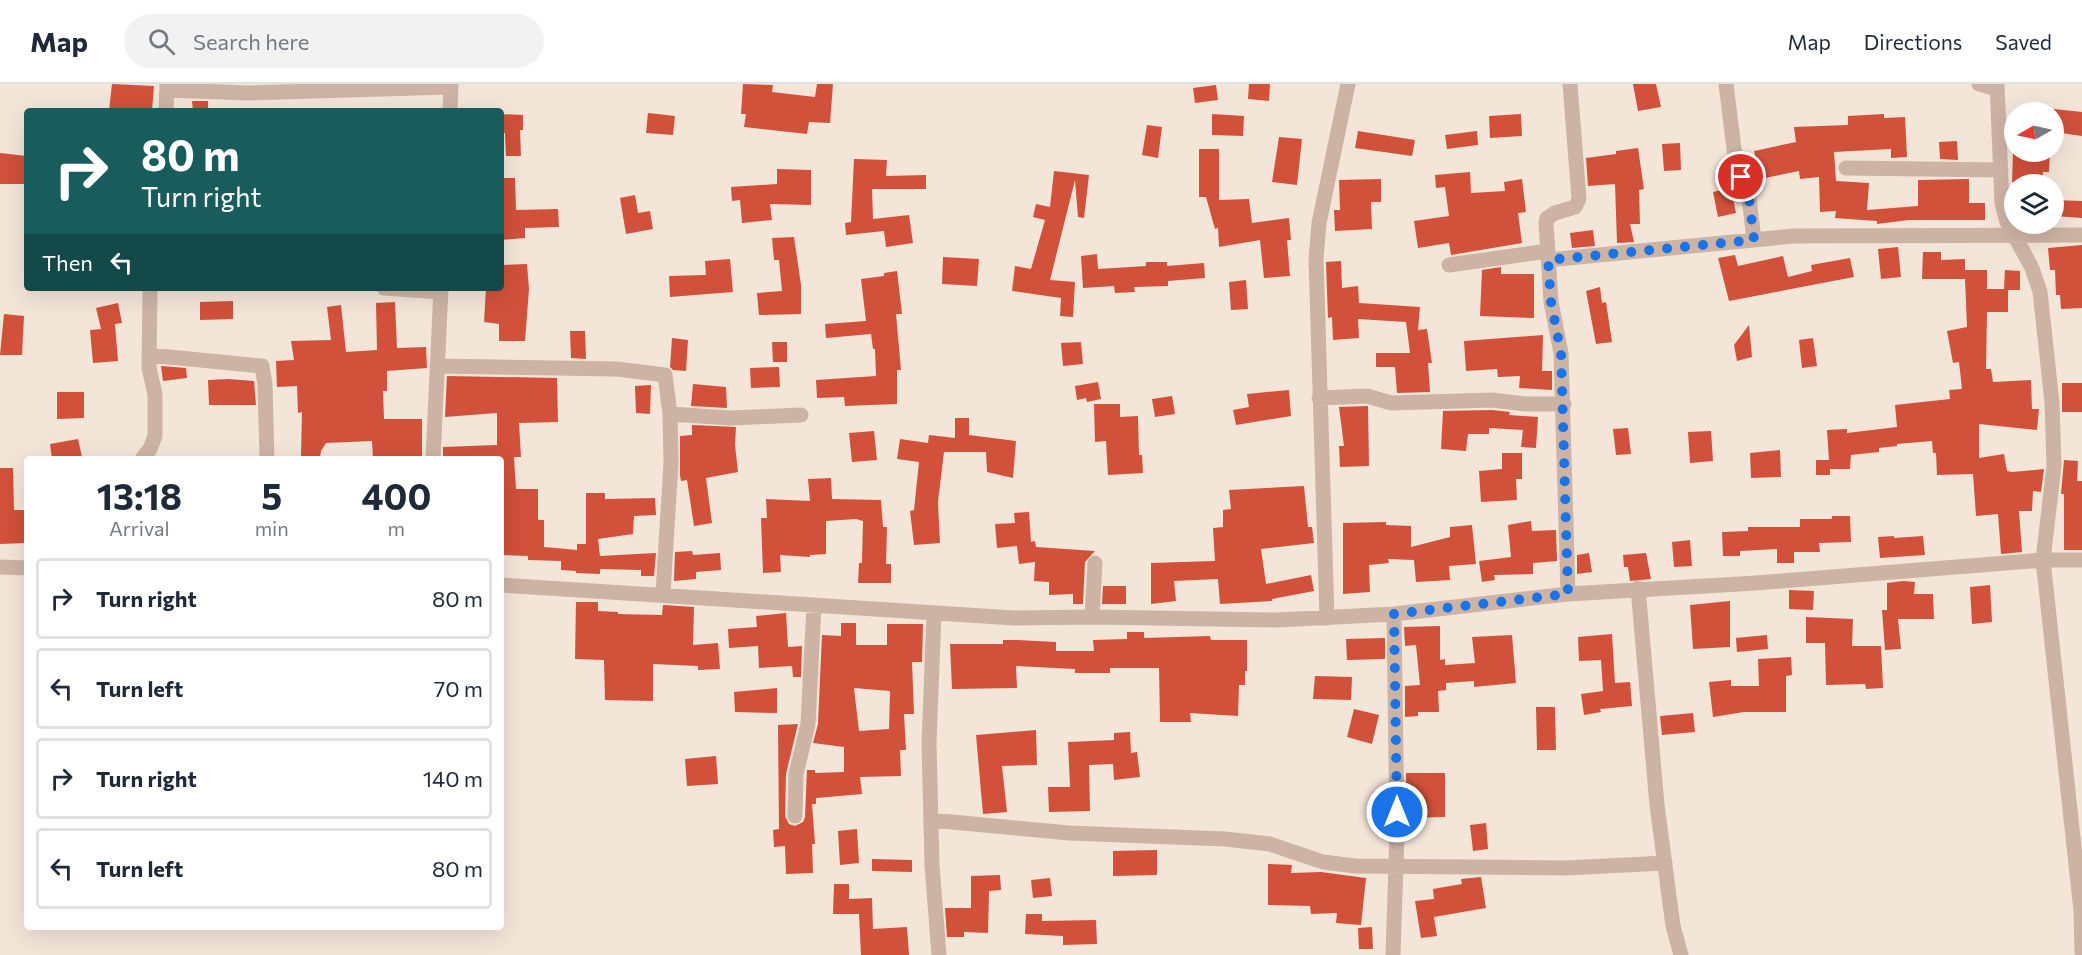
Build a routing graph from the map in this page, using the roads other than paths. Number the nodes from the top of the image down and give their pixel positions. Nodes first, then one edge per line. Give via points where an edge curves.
1 (1348, 84) edge
2 (1570, 84) edge
3 (1726, 84) edge
4 (1979, 84) edge
5 (451, 86) edge
6 (1997, 86) edge
7 (167, 87) edge
8 (166, 108) edge
9 (450, 108) edge
10 (1846, 168) dead end
11 (2001, 170) junction
12 (2004, 208) edge
13 (2004, 233) edge
14 (2014, 234) edge
15 (2048, 234) edge
16 (2082, 235) edge
17 (1754, 240) junction
18 (1548, 255) junction
19 (1449, 265) dead end
20 (150, 291) edge
21 (441, 291) edge
22 (149, 355) junction
23 (438, 366) junction
24 (1319, 398) junction
25 (1564, 404) junction
26 (670, 414) junction
27 (801, 415) dead end
28 (144, 456) edge
29 (267, 456) edge
30 (433, 456) edge
31 (2043, 560) junction
32 (2082, 560) edge
33 (1095, 563) dead end
34 (0, 567) edge
35 (24, 568) edge
36 (504, 585) edge
37 (1638, 588) junction
38 (663, 594) junction
39 (1568, 594) junction
40 (814, 606) junction
41 (934, 614) junction
42 (1394, 614) junction
43 (1092, 617) junction
44 (1326, 618) junction
45 (795, 816) dead end
46 (931, 820) junction
47 (1665, 863) junction
48 (1395, 866) junction
49 (2082, 952) edge
50 (939, 955) edge
51 (1393, 955) edge
52 (1681, 955) edge

1 - 24 street via 1319,223
2 - 18 street via 1579,199 1575,207 1547,218
3 - 17 street via 1735,157 1749,198
4 - 6 street
5 - 7 street via 248,93
5 - 9 street
6 - 11 street
7 - 8 street
10 - 11 street
11 - 12 street
13 - 17 street
14 - 31 street via 2040,292 2052,403 2054,466
15 - 16 street
17 - 18 street
18 - 19 street
18 - 25 street
20 - 22 street
21 - 23 street
22 - 28 street via 155,394 155,436
22 - 29 street via 262,366
23 - 26 street via 659,373 667,379
23 - 30 street
24 - 25 street via 1367,396 1391,403 1492,400
24 - 44 street
25 - 39 street
26 - 27 street via 730,418
26 - 38 street
31 - 32 street
31 - 37 street via 1756,583
31 - 49 street via 2081,911
33 - 43 street
34 - 35 street
36 - 38 street
37 - 39 street
37 - 47 street
38 - 40 street
39 - 42 street
40 - 41 street
40 - 45 street via 807,724 796,774
41 - 43 street
41 - 46 street via 928,743
42 - 44 street
42 - 48 street
43 - 44 street
46 - 48 street via 1069,833 1225,839 1270,844 1323,862
46 - 50 street
47 - 48 street via 1556,868
47 - 52 street
48 - 51 street

